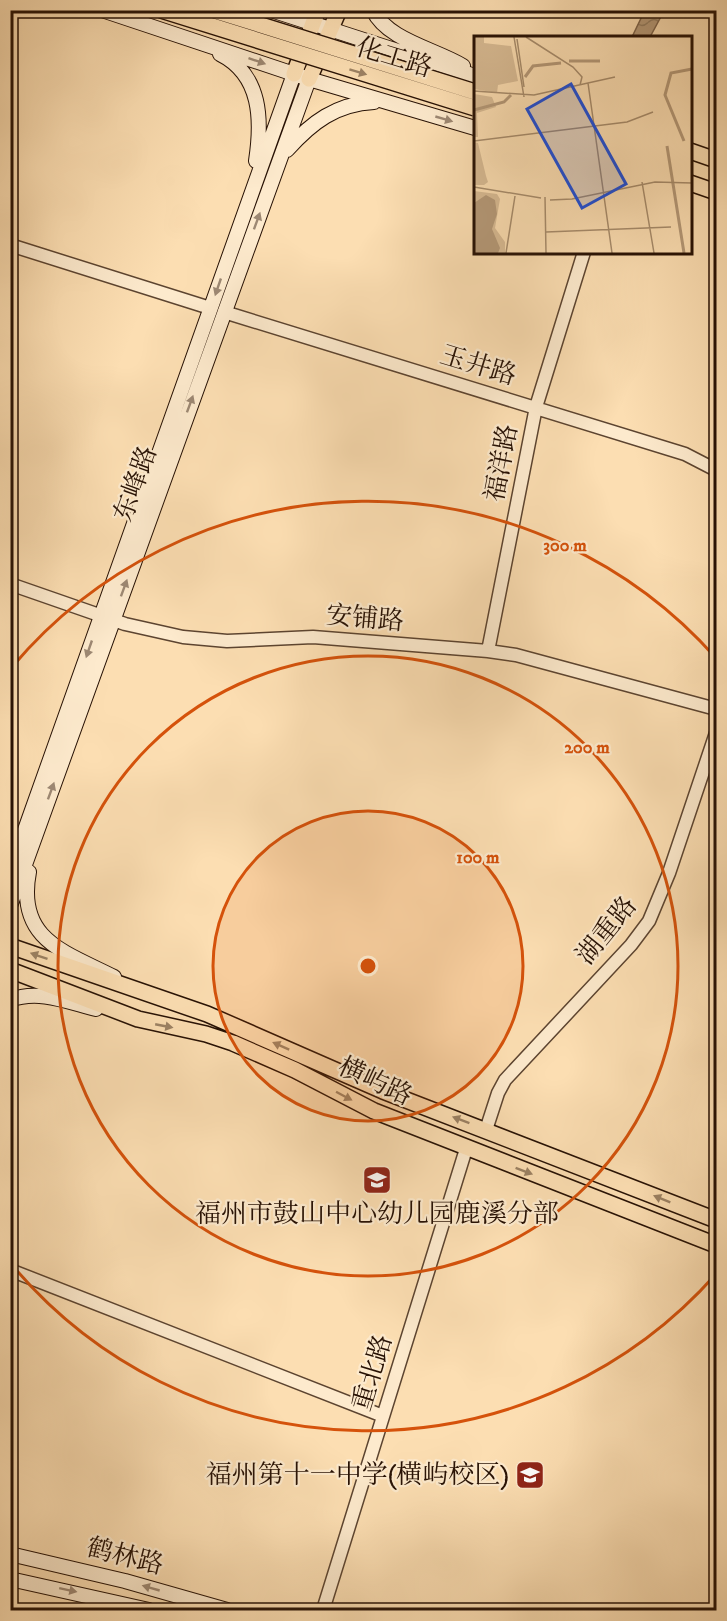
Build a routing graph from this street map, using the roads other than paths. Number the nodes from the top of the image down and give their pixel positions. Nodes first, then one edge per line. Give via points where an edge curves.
1 (102, 10) edge
2 (161, 10) edge
3 (213, 10) edge
4 (271, 10) edge
5 (339, 10) edge
6 (374, 10) edge
7 (315, 17) edge
8 (331, 29) junction
9 (186, 37) junction
10 (474, 73) edge
11 (294, 74) junction
12 (474, 74) edge
13 (309, 79) junction
14 (474, 92) edge
15 (383, 102) junction
16 (474, 108) edge
17 (474, 128) edge
18 (691, 151) edge
19 (281, 156) junction
20 (717, 160) edge
21 (691, 183) edge
22 (717, 192) edge
23 (250, 194) junction
24 (10, 245) edge
25 (583, 254) edge
26 (217, 310) junction
27 (536, 407) junction
28 (717, 470) edge
29 (10, 584) edge
30 (107, 618) junction
31 (488, 651) junction
32 (717, 709) edge
33 (717, 733) edge
34 (39, 791) junction
35 (38, 830) junction
36 (10, 847) edge
37 (10, 872) edge
38 (10, 906) edge
39 (10, 946) edge
40 (10, 970) edge
41 (146, 992) junction
42 (10, 1000) edge
43 (138, 1020) junction
44 (486, 1130) junction
45 (466, 1149) junction
46 (717, 1220) edge
47 (717, 1245) edge
48 (10, 1270) edge
49 (383, 1416) junction
50 (10, 1554) edge
51 (10, 1579) edge
52 (150, 1611) edge
53 (227, 1611) edge
54 (323, 1611) edge

1 - 9 main road
2 -> 16 main road, 化工路, bridge
3 - 14 main road, 化工路, bridge
4 - 7 main road
5 - 8 main road
6 - 10 main road via 391,32 441,53
7 - 8 main road
7 - 11 main road
8 - 12 main road
8 - 13 main road
9 -> 11 main road
9 - 23 main road via 234,63 254,91 259,139
11 - 13 main road
11 - 23 main road, 东峰路
13 - 15 main road
13 - 19 main road, 东峰路
15 -> 17 main road
15 - 19 main road via 360,103 329,113
18 - 20 main road
26 -> 19 main road, 东峰路
21 - 22 main road
23 -> 26 main road, 东峰路
24 - 26 street, 玉井路
25 - 27 street, 福洋路
26 - 27 street, 玉井路
26 - 30 main road, 东峰路
27 - 28 street, 玉井路 via 685,454
27 - 31 street, 福洋路
29 - 30 street, 安铺路
30 - 31 street, 安铺路 via 205,640 313,637
30 -> 34 main road, 东峰路
35 -> 30 main road, 东峰路
31 - 32 street, 安铺路
33 - 44 street, 湖重路 via 654,913 631,945 505,1080
34 - 36 main road via 27,804
34 - 37 main road, 东峰路
35 - 38 main road, 东峰路
35 - 41 main road via 27,889 30,914 39,932 61,951
41 -> 39 main road, 横屿路
40 - 43 main road, 横屿路
44 -> 41 main road, 横屿路
42 - 43 main road via 45,996
43 -> 45 main road, 横屿路 via 233,1043 374,1111
46 -> 44 main road, 横屿路
45 -> 47 main road, 横屿路
45 - 49 street, 重北路
48 - 49 street
49 - 54 street, 重北路
53 -> 50 main road, 鹤林路
51 -> 52 main road, 鹤林路

